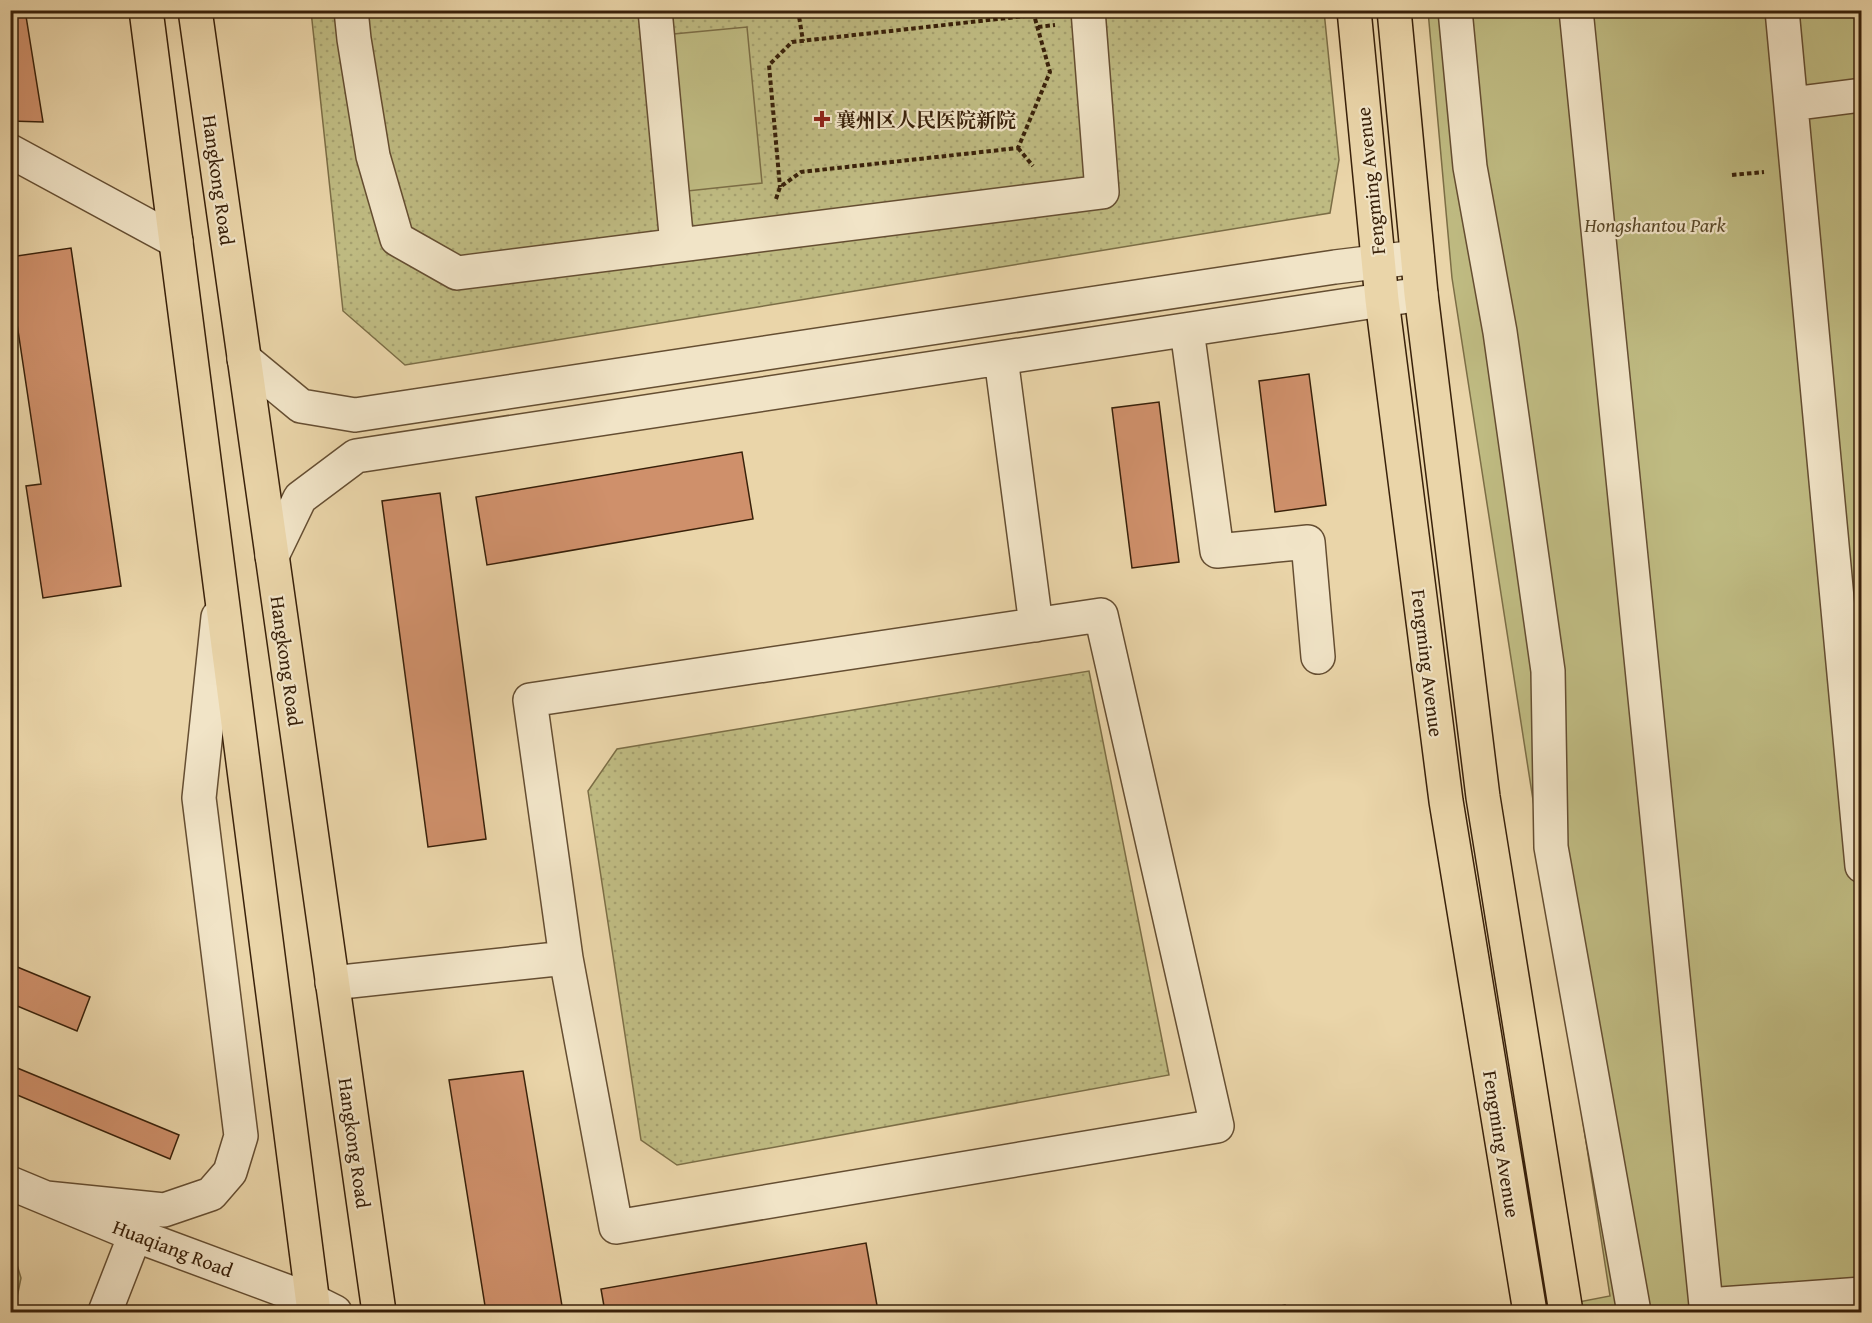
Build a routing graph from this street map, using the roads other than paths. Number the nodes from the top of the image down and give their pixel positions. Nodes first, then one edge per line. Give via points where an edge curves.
1 (146, 10) edge
2 (195, 10) edge
3 (351, 10) edge
4 (655, 10) edge
5 (1088, 10) edge
6 (1354, 10) edge
7 (1394, 10) edge
8 (1455, 10) edge
9 (1576, 10) edge
10 (1782, 10) edge
11 (1862, 95) edge
12 (1791, 104) junction
13 (10, 151) edge
14 (176, 241) junction
15 (676, 245) junction
16 (1417, 257) junction
17 (1378, 262) junction
18 (1421, 294) junction
19 (1382, 300) junction
20 (1188, 330) junction
21 (1001, 358) junction
22 (244, 359) junction
23 (272, 556) junction
24 (221, 588) junction
25 (1036, 625) junction
26 (1318, 657) dead end
27 (1862, 866) edge
28 (567, 958) junction
29 (332, 983) junction
30 (10, 1183) edge
31 (45, 1198) junction
32 (135, 1235) junction
33 (1862, 1294) edge
34 (1632, 1298) edge
35 (1565, 1304) edge
36 (321, 1308) edge
37 (1529, 1308) edge
38 (105, 1312) edge
39 (379, 1312) edge

1 - 14 main road
2 - 22 main road, Hangkong Road
3 - 15 street via 372,156 397,238 457,273
4 - 15 street
5 - 15 street via 1102,192
6 - 17 main road, Fengming Avenue
7 - 16 main road, Fengming Avenue
8 - 34 street via 1470,167 1500,332 1548,671 1551,847
9 - 33 street via 1706,1305
10 - 12 street
11 - 12 street
12 - 27 street
13 - 14 street
14 - 24 main road
16 - 17 street
16 - 18 main road, Fengming Avenue
17 - 19 main road, Fengming Avenue
17 - 22 street via 355,415 301,406
18 - 19 street
18 - 35 main road, Fengming Avenue via 1483,797
19 - 20 street
19 - 37 main road, Fengming Avenue via 1446,801
20 - 21 street
20 - 26 street via 1217,551 1308,542
21 - 23 street via 356,456 300,498
21 - 25 street
22 - 23 main road, Hangkong Road
23 - 29 main road, Hangkong Road
24 - 31 street via 199,798 241,1136 230,1172 211,1194 164,1210
24 - 36 main road
25 - 28 street via 530,700
25 - 28 street via 1101,615 1217,1126 616,1227
28 - 29 street
29 - 39 main road, Hangkong Road
30 - 31 street, Huaqiang Road
31 - 32 street, Huaqiang Road
32 - 36 street, Huaqiang Road
32 - 38 street

